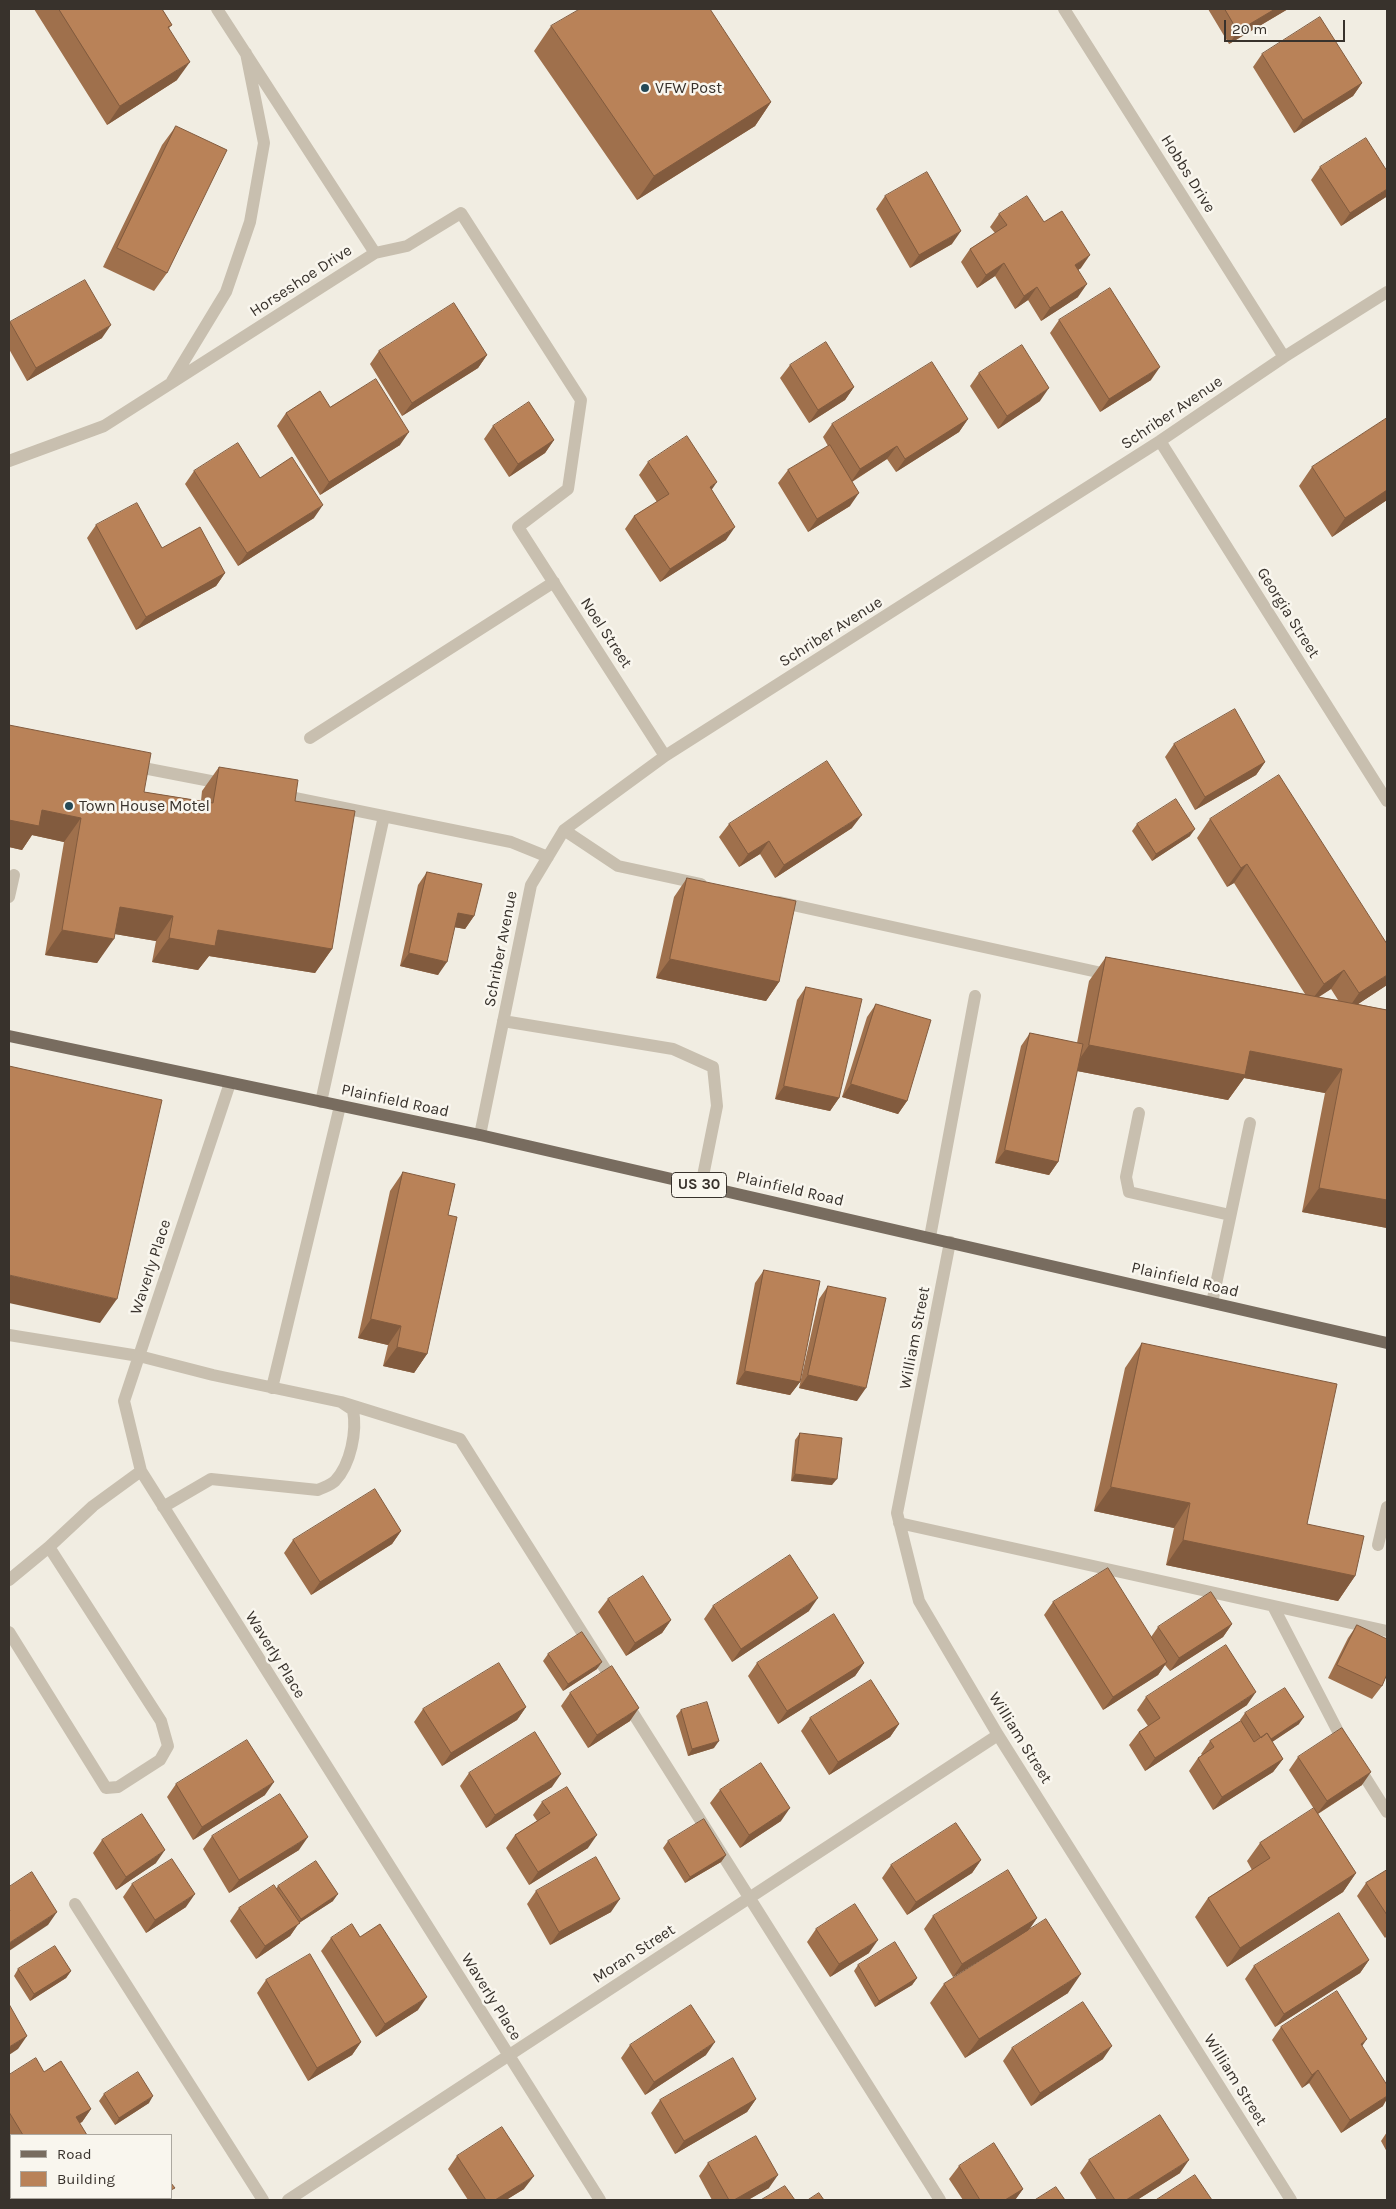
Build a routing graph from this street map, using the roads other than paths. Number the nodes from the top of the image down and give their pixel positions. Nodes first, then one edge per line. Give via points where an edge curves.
1 (217, 9) edge
2 (1064, 9) edge
3 (246, 53) junction
4 (375, 253) junction
5 (1387, 292) edge
6 (1284, 357) junction
7 (170, 384) junction
8 (1160, 442) junction
9 (9, 461) edge
10 (554, 582) junction
11 (310, 738) dead end
12 (665, 756) junction
13 (117, 762) edge
14 (241, 787) edge
15 (270, 793) edge
16 (1387, 801) edge
17 (384, 816) junction
18 (564, 830) junction
19 (548, 857) junction
20 (14, 875) dead end
21 (716, 888) edge
22 (9, 897) edge
23 (764, 898) edge
24 (1124, 978) edge
25 (975, 996) dead end
26 (503, 1021) junction
27 (9, 1036) edge
28 (230, 1083) junction
29 (321, 1102) junction
30 (340, 1106) junction
31 (1139, 1113) dead end
32 (1250, 1123) dead end
33 (480, 1136) junction
34 (701, 1186) junction
35 (1230, 1215) junction
36 (930, 1237) junction
37 (950, 1242) junction
38 (1212, 1302) junction
39 (9, 1336) edge
40 (1387, 1343) edge
41 (139, 1356) junction
42 (272, 1388) junction
43 (341, 1402) junction
44 (141, 1471) junction
45 (163, 1507) junction
46 (1387, 1507) edge
47 (899, 1523) junction
48 (1378, 1545) dead end
49 (49, 1547) junction
50 (9, 1580) edge
51 (1273, 1606) junction
52 (9, 1632) edge
53 (1387, 1632) edge
54 (998, 1735) junction
55 (1387, 1812) edge
56 (750, 1898) junction
57 (75, 1904) dead end
58 (509, 2055) junction
59 (263, 2200) edge
60 (288, 2200) edge
61 (600, 2200) edge
62 (940, 2200) edge
63 (1291, 2200) edge

1 - 3 street, Horseshoe Drive
2 - 6 street, Hobbs Drive
3 - 4 street, Horseshoe Drive
3 - 7 street, Horseshoe Drive via 264,143 250,222 226,292
4 - 7 street, Horseshoe Drive
4 - 10 street, Noel Street via 407,246 460,213 581,400 568,489 518,526
5 - 6 street, Schriber Avenue
6 - 8 street, Schriber Avenue
7 - 9 street, Horseshoe Drive via 104,426
8 - 12 street, Schriber Avenue
8 - 16 street, Georgia Street
10 - 11 street
10 - 12 street, Noel Street
12 - 18 street, Schriber Avenue
13 - 14 street
15 - 17 street
17 - 19 street via 511,842
17 - 29 street
18 - 19 street, Schriber Avenue
18 - 21 street via 618,866
19 - 26 street, Schriber Avenue via 531,885
20 - 22 street
23 - 24 street
25 - 36 street
26 - 33 street, Schriber Avenue
26 - 34 street via 673,1049 714,1067 717,1106
27 - 28 main road, Plainfield Road / US 30
28 - 29 main road, Plainfield Road / US 30
28 - 41 street, Waverly Place
29 - 30 main road, Plainfield Road / US 30
30 - 33 main road, Plainfield Road / US 30
30 - 42 street
31 - 35 street via 1126,1177 1130,1192
32 - 35 street
33 - 34 main road, Plainfield Road / US 30
34 - 36 main road, Plainfield Road / US 30
35 - 38 street
36 - 37 main road, Plainfield Road / US 30
37 - 38 main road, Plainfield Road / US 30
37 - 47 street, William Street via 897,1513
38 - 40 main road, Plainfield Road / US 30
39 - 41 street
41 - 42 street
41 - 44 street, Waverly Place via 124,1401
42 - 43 street
43 - 45 street via 353,1410 355,1422 346,1466 334,1482 318,1490 211,1479
43 - 56 street via 460,1440
44 - 45 street, Waverly Place
44 - 49 street via 93,1506
45 - 58 street, Waverly Place
46 - 48 street
47 - 51 street
47 - 54 street, William Street via 919,1601
49 - 50 street
49 - 52 street via 161,1721 168,1746 160,1760 118,1787 106,1788
51 - 53 street
51 - 55 street via 1344,1744
54 - 56 street, Moran Street
54 - 63 street, William Street
56 - 58 street, Moran Street
56 - 62 street
57 - 59 street
58 - 60 street, Moran Street
58 - 61 street, Waverly Place

